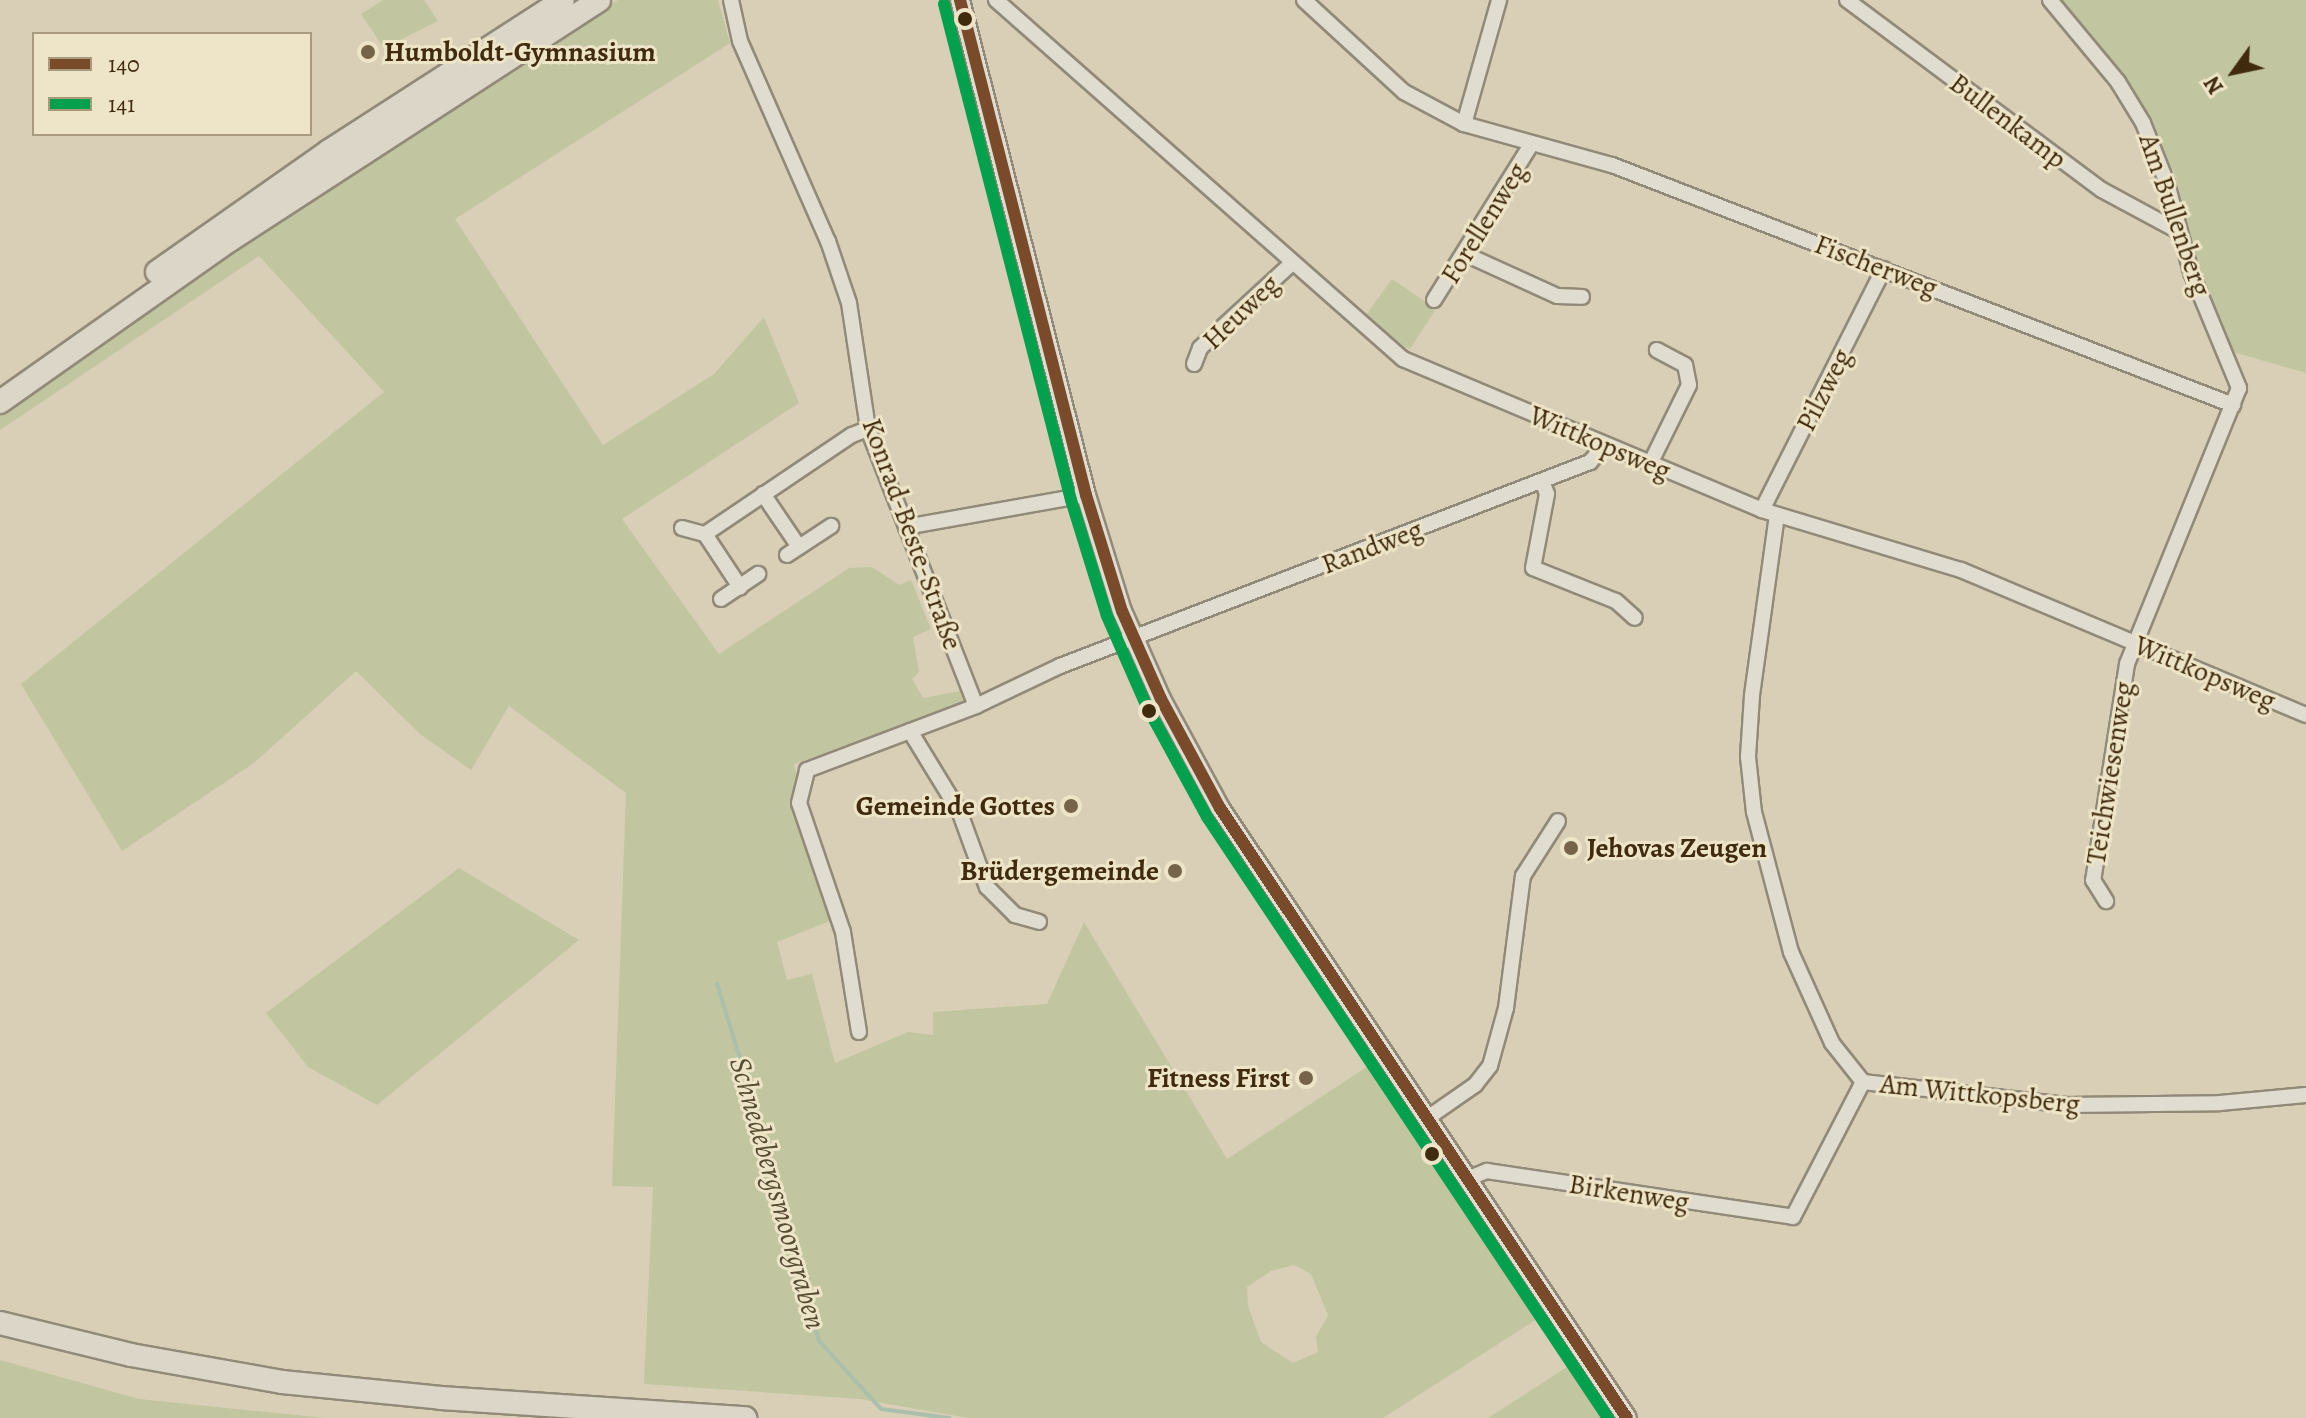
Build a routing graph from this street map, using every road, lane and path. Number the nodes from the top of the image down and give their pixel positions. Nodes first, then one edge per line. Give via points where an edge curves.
1 (563, 0) edge
2 (599, 0) edge
3 (731, 0) edge
4 (960, 0) edge
5 (996, 0) edge
6 (1499, 0) edge
7 (1847, 0) edge
8 (2050, 0) edge
9 (1306, 1) edge
10 (1464, 124) junction
11 (359, 143) junction
12 (1531, 145) junction
13 (335, 159) junction
14 (2176, 230) junction
15 (1465, 254) junction
16 (1291, 264) junction
17 (1884, 269) junction
18 (1582, 297) dead end
19 (1434, 300) dead end
20 (1657, 350) dead end
21 (1194, 364) dead end
22 (0, 384) edge
23 (0, 402) edge
24 (2233, 405) junction
25 (868, 429) junction
26 (1605, 445) junction
27 (1650, 464) junction
28 (1542, 481) junction
29 (763, 494) junction
30 (1086, 495) junction
31 (1762, 510) junction
32 (1777, 515) junction
33 (831, 526) dead end
34 (906, 527) junction
35 (682, 528) dead end
36 (705, 534) junction
37 (758, 574) dead end
38 (740, 587) junction
39 (721, 599) dead end
40 (1635, 618) dead end
41 (1134, 640) junction
42 (2135, 644) junction
43 (976, 706) junction
44 (2306, 715) edge
45 (910, 731) junction
46 (1558, 821) dead end
47 (2106, 901) dead end
48 (1039, 922) dead end
49 (859, 1032) dead end
50 (1863, 1082) junction
51 (2306, 1095) edge
52 (1426, 1119) junction
53 (1478, 1174) junction
54 (0, 1323) edge
55 (745, 1418) edge
56 (1627, 1418) edge

1 - 11 main road
2 - 11 main road
3 - 25 street, Konrad-Beste-Straße via 740,41 824,228 847,293
4 - 30 street
5 - 16 street, Wittkopsweg
6 - 10 street
7 - 14 street, Bullenkamp via 2102,190
8 - 14 street, Am Bullenberg via 2118,82 2143,123 2167,183
9 - 10 street, Fischerweg via 1404,92
10 - 12 street, Fischerweg
11 - 13 main road
12 - 15 street, Forellenweg
12 - 17 street, Fischerweg via 1612,165
13 - 22 main road
13 - 23 main road
14 - 24 street, Am Bullenberg via 2235,370 2239,388
15 - 18 street via 1557,296
15 - 19 street, Forellenweg
16 - 21 street, Heuweg via 1200,348
16 - 26 street, Wittkopsweg via 1403,359
17 - 24 street, Fischerweg
17 - 31 street, Pilzweg
20 - 27 street via 1685,365 1689,385
24 - 42 street
25 - 29 street
25 - 34 street, Konrad-Beste-Straße
26 - 27 street, Wittkopsweg
26 - 28 street, Randweg via 1590,462
27 - 31 street, Wittkopsweg
28 - 40 street via 1547,494 1533,568 1616,601
28 - 41 street, Randweg
29 - 33 street via 793,551
29 - 36 street
30 - 34 street
30 - 41 street
31 - 32 street, Wittkopsweg
32 - 42 street, Wittkopsweg via 1961,570
32 - 50 street, Am Wittkopsberg via 1752,696 1748,757 1754,812 1791,952 1832,1043
34 - 43 street, Konrad-Beste-Straße
35 - 36 street
36 - 38 street
37 - 38 street
38 - 39 street
41 - 43 street, Randweg via 1060,666
41 - 52 street via 1177,734 1220,808
42 - 44 street, Wittkopsweg
42 - 47 street, Teichwiesenweg via 2127,664 2093,880
43 - 45 street, Randweg
45 - 48 street via 960,813 987,887 1015,915
45 - 49 street, Randweg via 807,770 800,783 799,803 843,932
46 - 52 street via 1523,876 1506,1008 1490,1066 1475,1085
50 - 51 street, Am Wittkopsberg via 2067,1105 2220,1103
50 - 53 street, Birkenweg via 1793,1217
52 - 53 street
53 - 56 street
54 - 55 main road via 131,1355 297,1384

